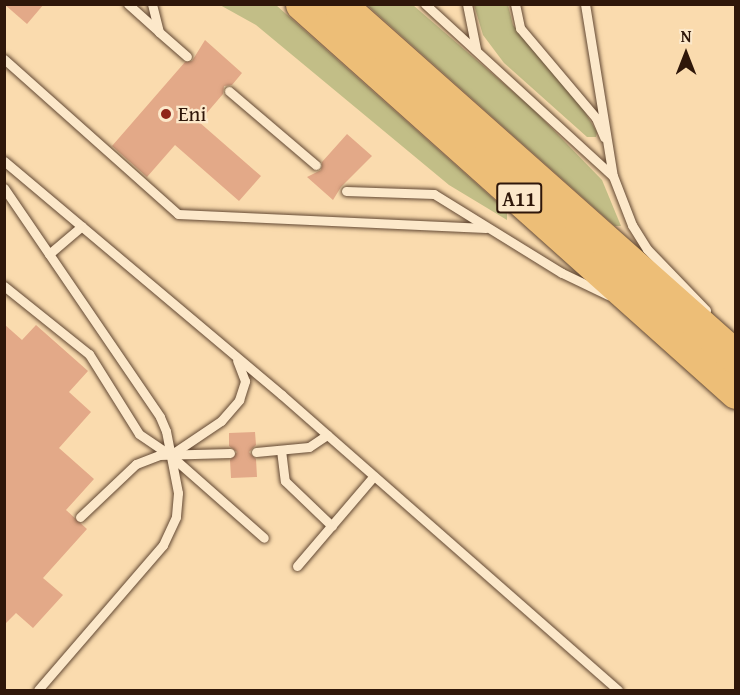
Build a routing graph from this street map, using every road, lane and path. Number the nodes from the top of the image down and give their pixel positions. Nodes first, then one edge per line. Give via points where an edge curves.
1 (128, 4) edge
2 (152, 4) edge
3 (302, 4) edge
4 (339, 4) edge
5 (425, 4) edge
6 (467, 4) edge
7 (515, 4) edge
8 (585, 4) edge
9 (159, 32) junction
10 (476, 49) junction
11 (187, 56) dead end
12 (4, 58) edge
13 (229, 91) dead end
14 (611, 153) junction
15 (4, 161) edge
16 (316, 165) dead end
17 (613, 176) junction
18 (4, 188) edge
19 (346, 191) dead end
20 (82, 226) junction
21 (486, 228) junction
22 (49, 254) junction
23 (4, 286) edge
24 (711, 315) dead end
25 (656, 319) junction
26 (228, 349) junction
27 (735, 357) edge
28 (735, 392) edge
29 (327, 435) junction
30 (281, 450) junction
31 (256, 452) dead end
32 (230, 453) dead end
33 (170, 455) junction
34 (374, 476) junction
35 (80, 517) dead end
36 (332, 526) junction
37 (264, 538) dead end
38 (297, 566) dead end
39 (38, 690) edge
40 (618, 690) edge

1 - 9 lane
2 - 9 lane
3 - 25 highway, A11
4 - 27 highway, A11
5 - 10 lane
6 - 10 lane
7 - 14 lane via 520,28 596,118
8 - 14 lane
9 - 11 lane
10 - 17 lane
12 - 21 lane via 178,214
13 - 16 lane
14 - 17 lane
15 - 20 lane
17 - 24 lane via 646,249
18 - 22 lane
19 - 21 lane via 434,194
20 - 22 lane
20 - 26 lane
21 - 25 lane via 562,273
22 - 33 lane via 160,417
23 - 33 lane via 89,354 139,434
25 - 28 highway, A11
26 - 29 lane
26 - 33 lane via 242,369 243,392 221,421
29 - 30 lane via 317,445
29 - 34 lane
30 - 31 lane
30 - 36 lane via 285,481
32 - 33 lane
33 - 35 lane via 136,464
33 - 37 lane
33 - 39 lane via 178,505 168,537
34 - 36 lane
34 - 40 lane
36 - 38 lane

